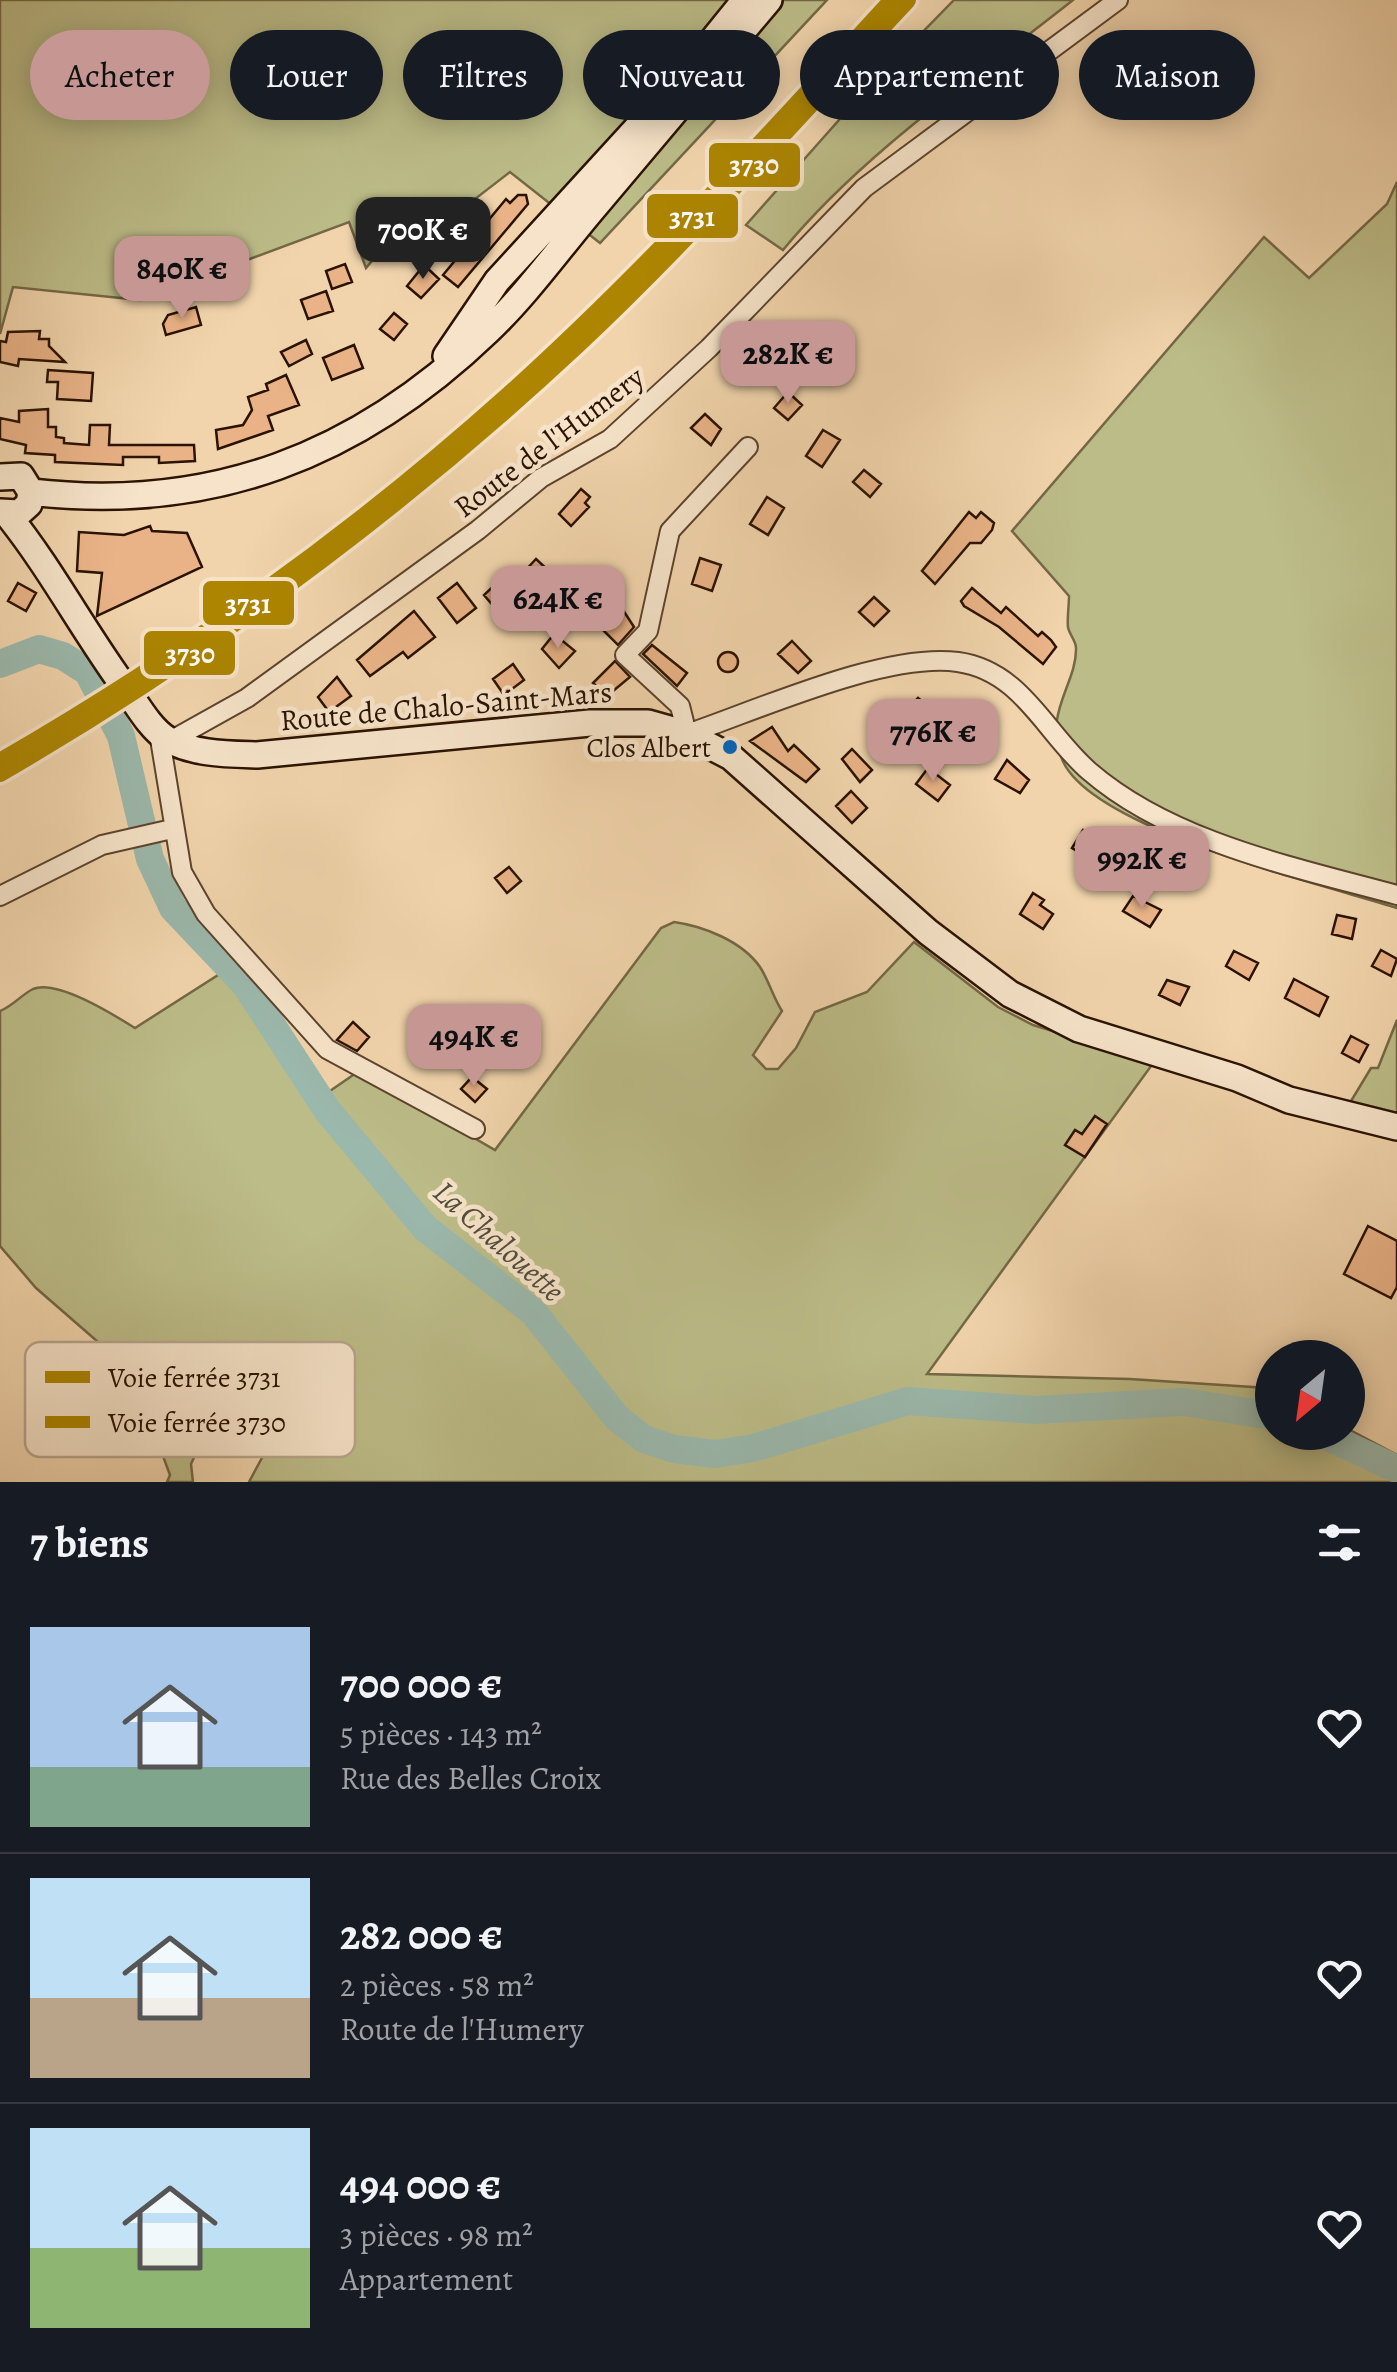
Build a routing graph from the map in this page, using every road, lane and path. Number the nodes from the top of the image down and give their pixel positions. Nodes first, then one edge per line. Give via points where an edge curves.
1 (745, 0) edge
2 (768, 0) edge
3 (1118, 0) edge
4 (479, 326) junction
5 (748, 447) dead end
6 (0, 477) edge
7 (16, 507) edge
8 (687, 734) junction
9 (165, 737) junction
10 (172, 828) junction
11 (1397, 895) edge
12 (0, 896) edge
13 (1397, 1127) edge
14 (476, 1129) dead end

1 - 4 main road via 497,280
2 - 4 main road
3 - 9 street, Route de l'Humery via 864,188 610,439 526,488 247,698
4 - 7 main road via 432,376 354,434 309,457 233,483 171,494
5 - 8 street via 670,531 648,631 625,655 680,706
6 - 7 main road via 21,476
7 - 9 main road via 29,542 88,638
8 - 9 main road, Route de Chalo-Saint-Mars via 648,723 590,723 257,755 220,753
8 - 11 street via 909,663 980,666 1014,686 1084,767 1127,804 1167,825
8 - 13 main road, Route de Chalo-Saint-Mars via 731,757 928,932 1010,994 1079,1029 1289,1100
9 - 10 street
10 - 12 street via 70,858
10 - 14 street via 182,872 206,914 328,1049

